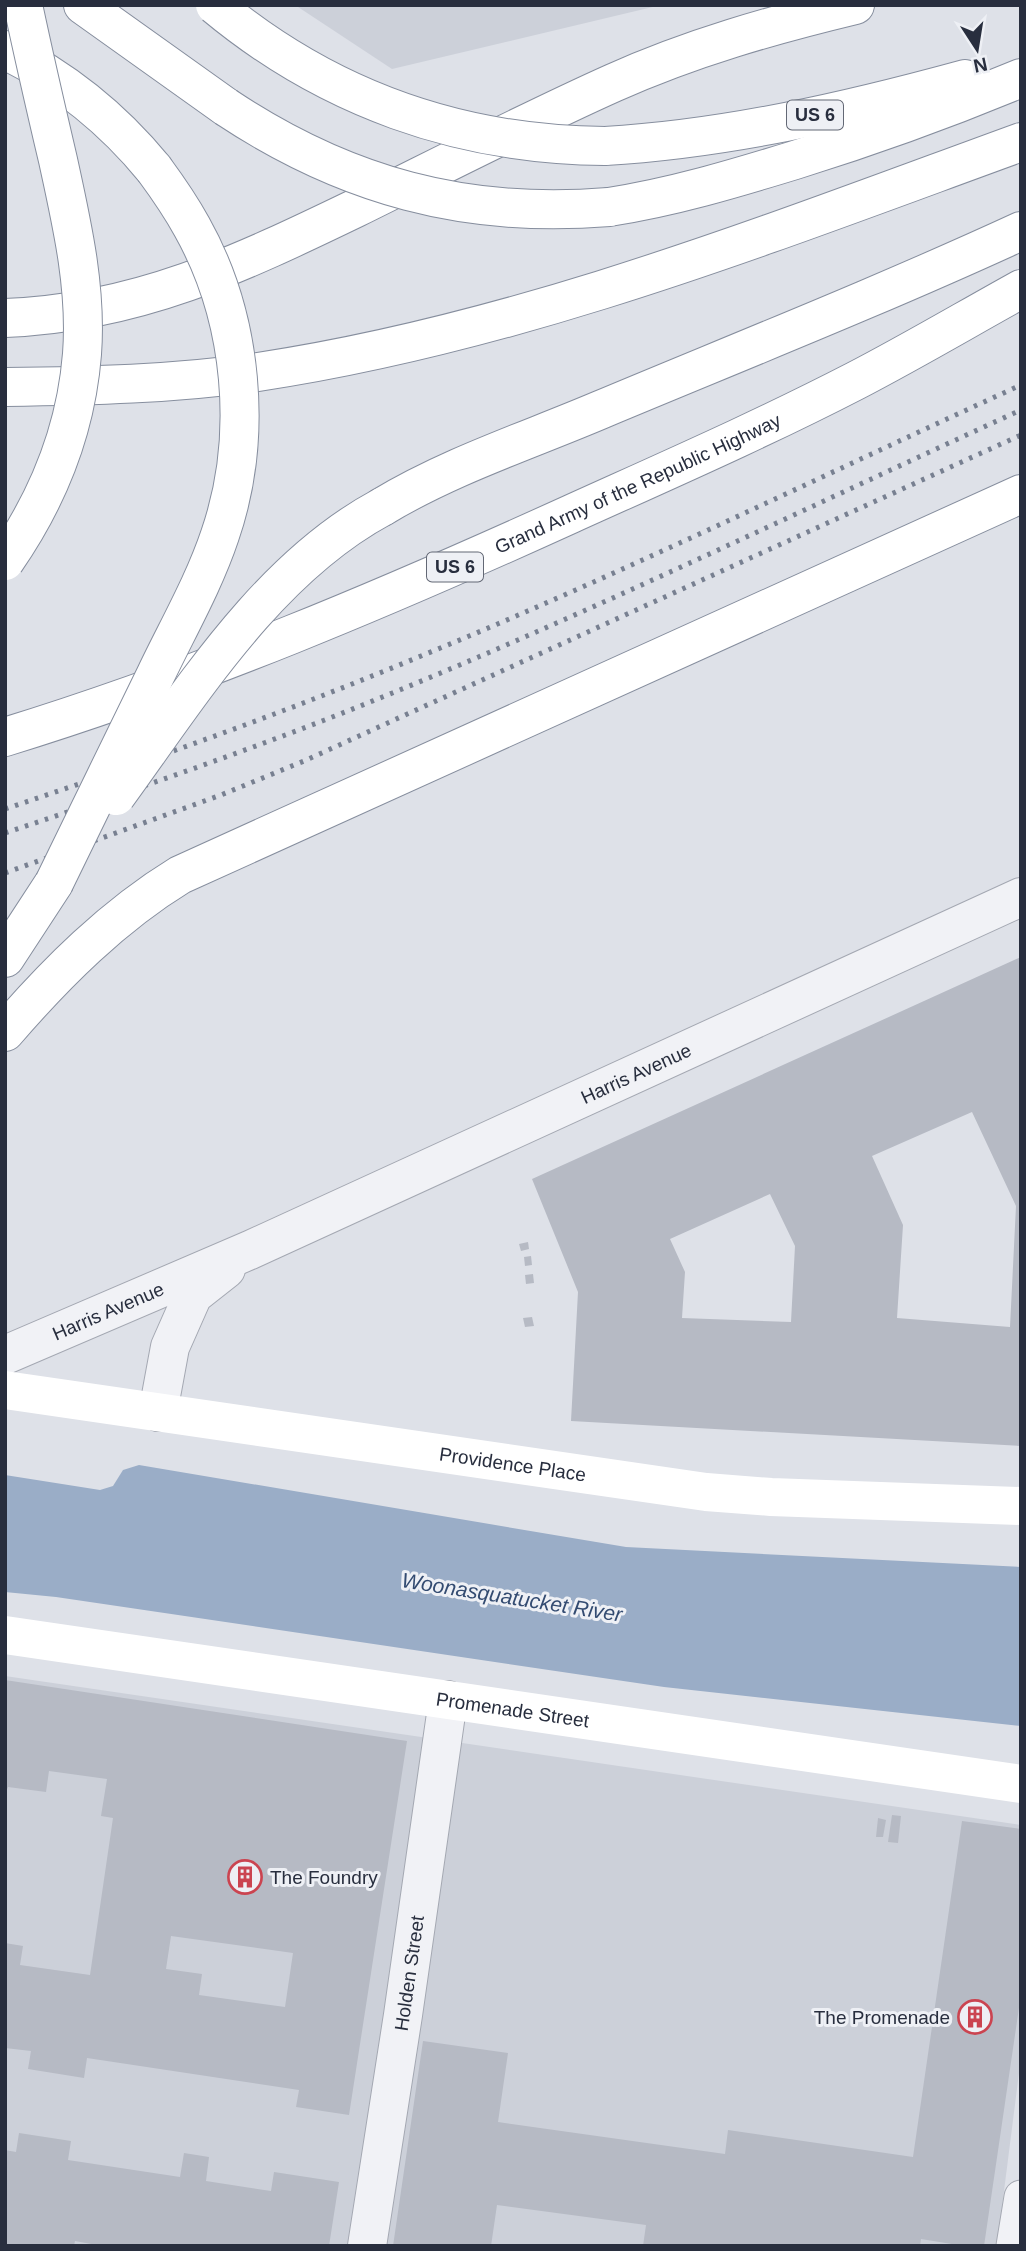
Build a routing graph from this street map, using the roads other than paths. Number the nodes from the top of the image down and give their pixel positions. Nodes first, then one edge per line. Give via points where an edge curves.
1 (23, 5) edge
2 (83, 5) edge
3 (215, 5) edge
4 (855, 5) edge
5 (5, 50) edge
6 (1021, 64) edge
7 (1021, 78) edge
8 (1021, 142) edge
9 (1021, 231) edge
10 (1021, 289) edge
11 (1021, 314) edge
12 (5, 318) edge
13 (890, 362) junction
14 (5, 387) edge
15 (1021, 494) edge
16 (5, 561) edge
17 (5, 737) edge
18 (54, 883) junction
19 (1021, 897) edge
20 (5, 958) edge
21 (5, 1032) edge
22 (250, 1250) junction
23 (5, 1354) edge
24 (5, 1390) edge
25 (158, 1412) junction
26 (1021, 1506) edge
27 (5, 1635) edge
28 (448, 1700) junction
29 (1021, 1784) edge
30 (1021, 2197) edge
31 (367, 2246) edge
32 (1013, 2246) edge

1 - 16 main road, bridge via 74,239 82,302 82,354 74,405 56,467 40,504
2 - 7 main road, bridge via 226,107 303,153 400,190 504,209 609,207 672,195 896,127
3 - 6 main road, US 6, bridge via 291,60 355,94 457,129 564,145 677,141
4 - 12 main road via 709,45 648,68 220,271 108,306
5 - 18 main road, bridge via 95,108 155,169 193,228 220,292 236,360 236,466 230,502 208,568
8 - 14 main road via 644,276 452,332 321,361 203,379
9 - 18 main road, bridge via 478,459 371,513 281,584 227,646
10 - 13 main road, Grand Army of the Republic Highway / US 6
11 - 13 main road
13 - 17 main road, Grand Army of the Republic Highway / US 6 via 775,421 357,610 192,674
15 - 21 main road via 180,876 146,897 89,945
18 - 20 main road
19 - 22 street, Harris Avenue
22 - 23 street, Harris Avenue
22 - 25 street, Harris Avenue via 193,1295 170,1347
24 - 25 main road, Providence Place
25 - 26 main road, Providence Place via 706,1492
27 - 28 main road, Promenade Street
28 - 29 main road, Promenade Street
28 - 31 street, Holden Street
30 - 32 street

